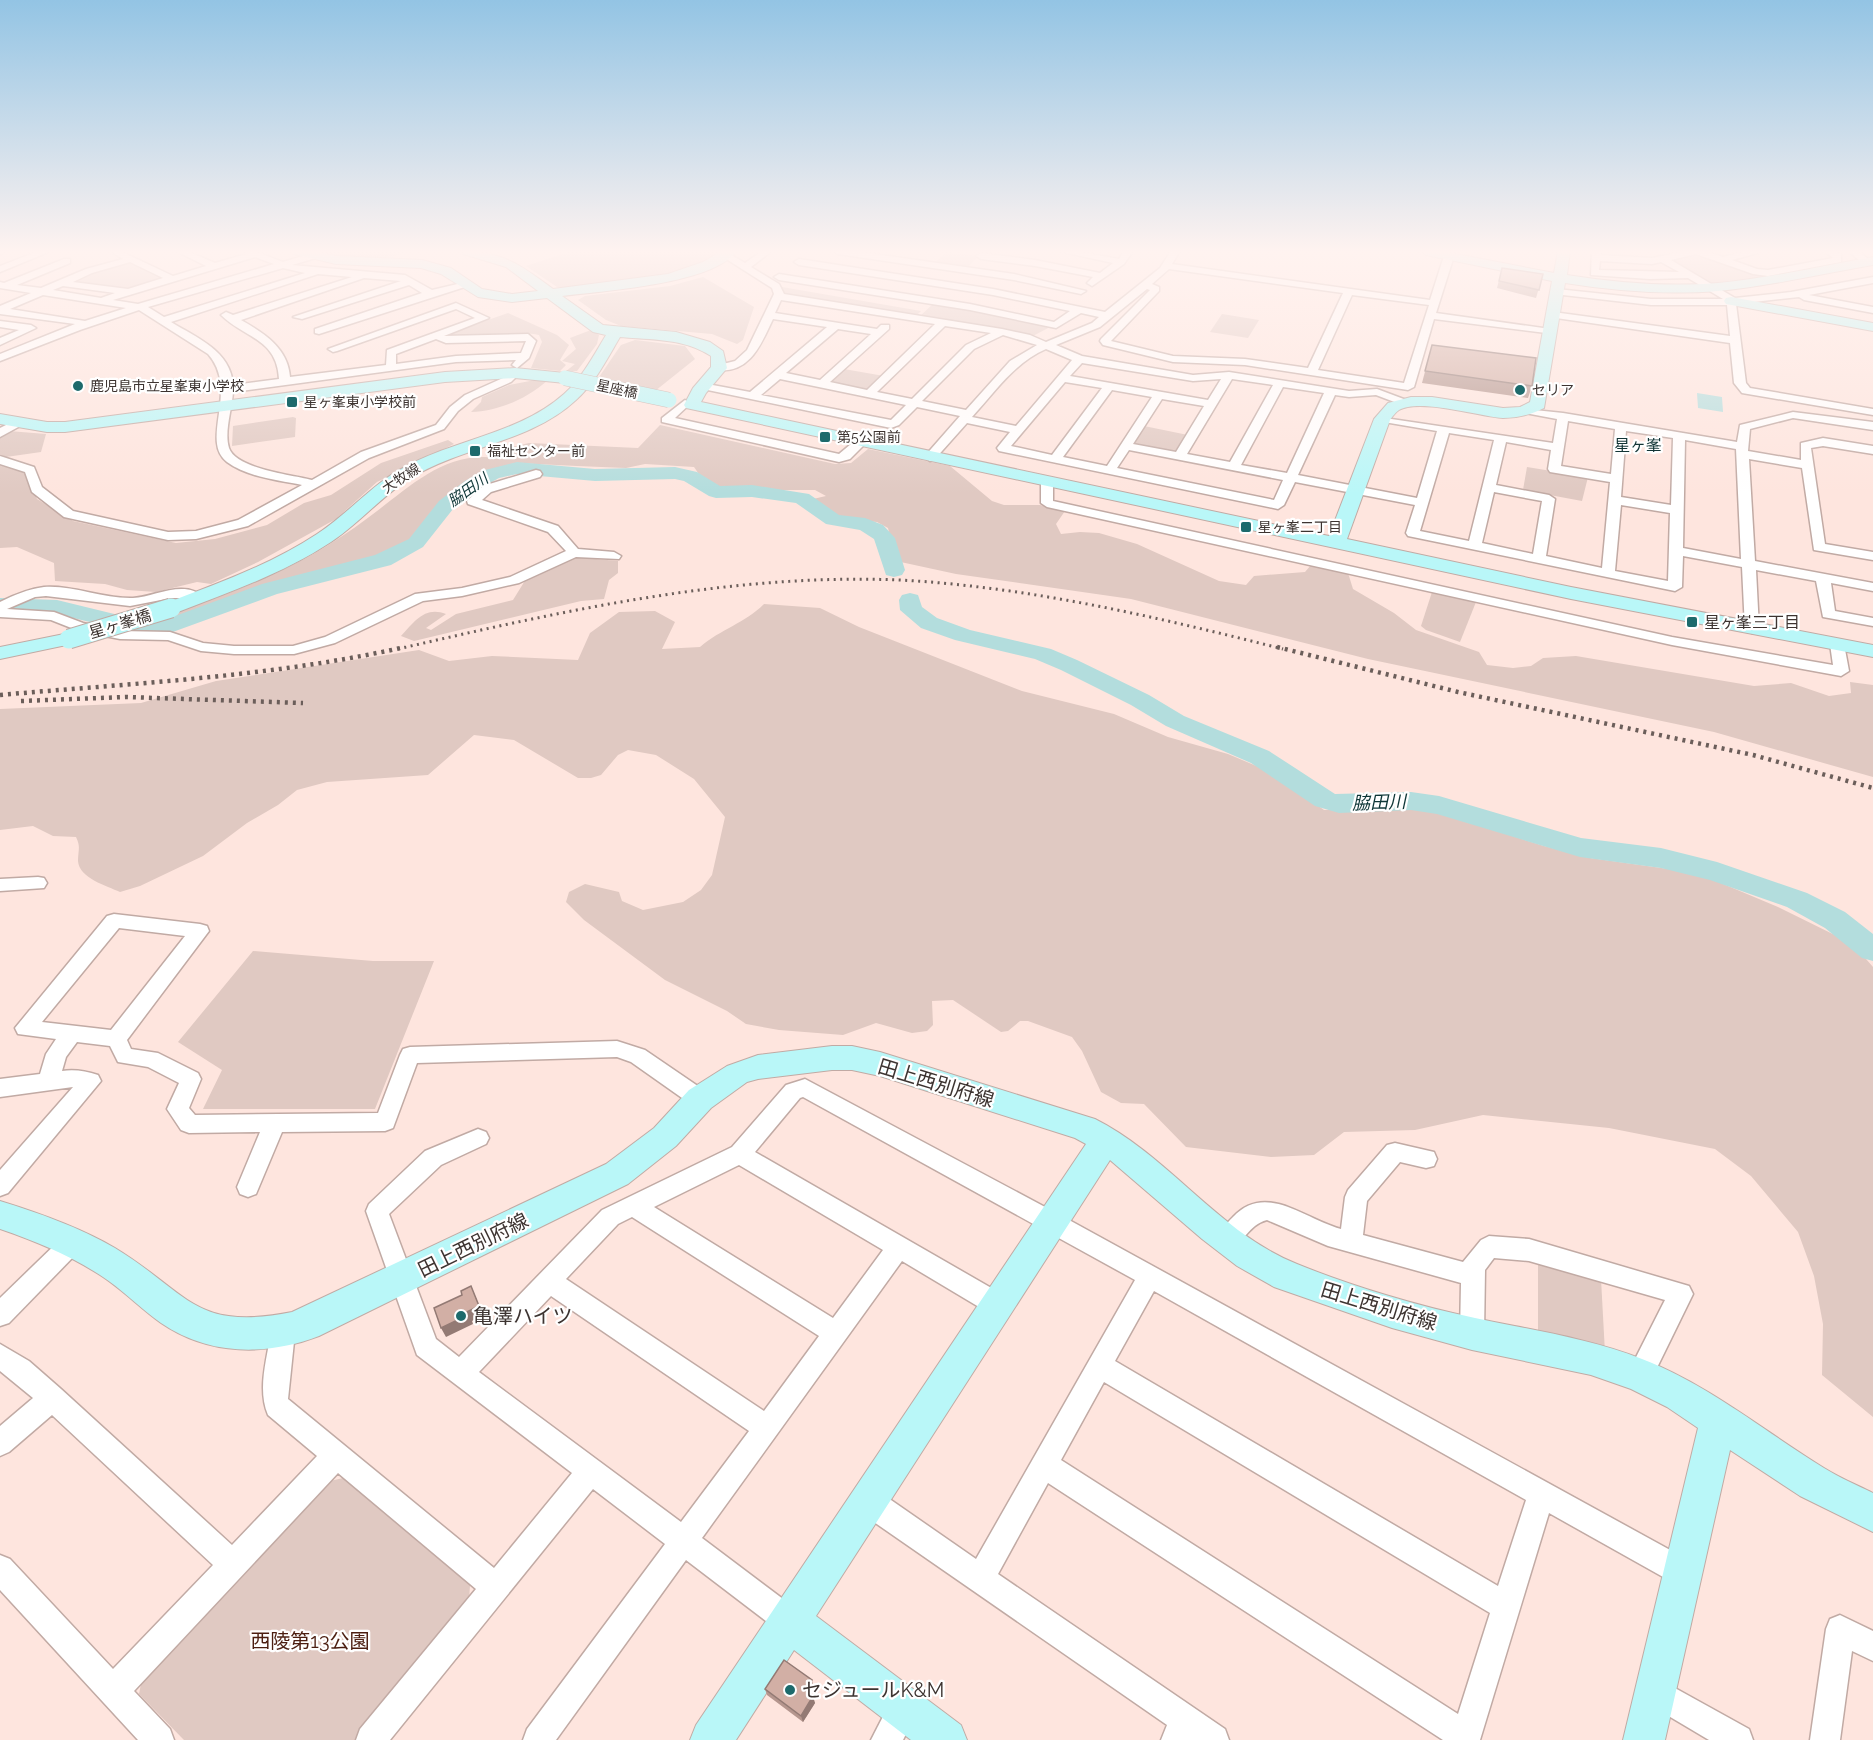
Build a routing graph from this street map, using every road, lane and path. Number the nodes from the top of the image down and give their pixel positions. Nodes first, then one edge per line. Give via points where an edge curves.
1 (22, 332) edge
2 (62, 332) edge
3 (180, 332) edge
4 (253, 332) edge
5 (319, 332) edge
6 (379, 332) edge
7 (445, 332) edge
8 (761, 332) edge
9 (828, 332) edge
10 (879, 332) edge
11 (933, 332) edge
12 (1002, 332) joint
13 (1081, 332) edge
14 (1114, 332) edge
15 (1330, 332) edge
16 (1425, 332) edge
17 (1550, 332) edge
18 (1716, 332) edge
19 (1734, 332) edge
20 (615, 333) joint
21 (435, 336) junction
22 (1735, 340) junction
23 (0, 342) edge
24 (1046, 346) junction
25 (333, 348) junction
26 (525, 356) junction
27 (0, 358) edge
28 (1078, 359) junction
29 (392, 367) junction
30 (719, 368) junction
31 (1312, 372) junction
32 (513, 373) junction
33 (339, 374) junction
34 (778, 375) junction
35 (1229, 375) junction
36 (1062, 378) junction
37 (285, 381) junction
38 (1280, 383) junction
39 (822, 384) junction
40 (702, 386) junction
41 (1109, 386) junction
42 (227, 389) junction
43 (1331, 391) junction
44 (869, 394) junction
45 (1159, 395) junction
46 (753, 396) junction
47 (682, 403) junction
48 (915, 403) junction
49 (1405, 403) junction
50 (1211, 404) junction
51 (225, 407) junction
52 (1529, 411) junction
53 (1873, 412) edge
54 (966, 416) junction
55 (1563, 416) junction
56 (0, 419) edge
57 (1382, 419) junction
58 (18, 423) junction
59 (1870, 425) edge
60 (1621, 426) junction
61 (1444, 429) junction
62 (1019, 430) junction
63 (0, 433) edge
64 (1678, 435) junction
65 (1501, 438) junction
66 (861, 442) junction
67 (1126, 446) junction
68 (1558, 447) junction
69 (1742, 450) junction
70 (1872, 454) edge
71 (930, 457) junction
72 (1179, 457) junction
73 (1055, 459) junction
74 (0, 460) edge
75 (1808, 465) junction
76 (1234, 467) junction
77 (1110, 470) junction
78 (536, 474) dead end
79 (1291, 478) junction
80 (1616, 479) junction
81 (1047, 481) junction
82 (314, 484) junction
83 (1489, 488) junction
84 (1355, 491) junction
85 (1615, 500) junction
86 (1422, 503) junction
87 (1155, 504) junction
88 (1677, 510) junction
89 (1141, 525) junction
90 (1336, 543) junction
91 (1474, 547) junction
92 (1676, 551) junction
93 (574, 553) junction
94 (614, 556) dead end
95 (1873, 556) edge
96 (1539, 560) junction
97 (1748, 564) junction
98 (1326, 565) junction
99 (1608, 574) junction
100 (1823, 578) junction
101 (1873, 587) edge
102 (1571, 593) junction
103 (197, 598) junction
104 (0, 607) edge
105 (171, 608) joint
106 (0, 613) edge
107 (1565, 617) junction
108 (1873, 622) edge
109 (1752, 629) junction
110 (1837, 644) junction
111 (1873, 651) edge
112 (0, 653) edge
113 (38, 883) dead end
114 (0, 885) edge
115 (72, 1033) junction
116 (116, 1039) junction
117 (48, 1082) junction
118 (0, 1088) edge
119 (700, 1099) junction
120 (274, 1123) junction
121 (478, 1138) dead end
122 (1106, 1139) junction
123 (740, 1154) junction
124 (1426, 1159) dead end
125 (0, 1186) edge
126 (248, 1187) dead end
127 (633, 1206) junction
128 (0, 1215) edge
129 (1052, 1222) junction
130 (1227, 1239) junction
131 (1352, 1242) junction
132 (72, 1243) junction
133 (899, 1247) junction
134 (1150, 1276) junction
135 (1473, 1276) junction
136 (402, 1279) junction
137 (549, 1281) junction
138 (998, 1305) junction
139 (0, 1316) edge
140 (283, 1332) junction
141 (836, 1333) junction
142 (1472, 1334) junction
143 (0, 1356) edge
144 (1100, 1366) junction
145 (461, 1373) junction
146 (1640, 1376) junction
147 (52, 1398) junction
148 (1719, 1419) junction
149 (767, 1428) junction
150 (0, 1443) edge
151 (337, 1455) junction
152 (1044, 1465) junction
153 (591, 1471) junction
154 (1541, 1493) junction
155 (868, 1501) junction
156 (1873, 1513) edge
157 (683, 1541) junction
158 (233, 1565) junction
159 (0, 1569) edge
160 (1682, 1572) junction
161 (980, 1578) junction
162 (496, 1588) junction
163 (1507, 1607) junction
164 (789, 1621) junction
165 (1873, 1647) edge
166 (113, 1691) junction
167 (1655, 1692) junction
168 (895, 1724) edge
169 (1181, 1730) edge
170 (1466, 1738) edge
171 (159, 1740) edge
172 (371, 1740) edge
173 (538, 1740) edge
174 (711, 1740) edge
175 (946, 1740) edge
176 (1214, 1740) edge
177 (1644, 1740) edge
178 (1738, 1740) edge
179 (1825, 1740) edge

1 - 23 street
2 - 27 street
3 - 42 street via 219,357 227,373
4 - 37 street via 278,352 284,364
5 - 25 street
6 - 25 street
7 - 21 street
8 - 30 street via 752,351 739,363
9 - 34 street
10 - 39 street
11 - 44 street
12 - 24 street
12 - 48 street via 970,347
13 - 24 street
14 - 31 street via 1107,343 1173,359 1245,362
15 - 31 street
16 - 31 street via 1408,387
17 - 52 street via 1538,405
18 - 22 street
19 - 22 street
20 - 30 street via 692,340 718,354
20 - 103 street, 大牧線 via 576,390 549,413 420,466 387,486 322,539
21 - 26 street via 446,340 525,336 531,341
21 - 29 street via 391,352
22 - 53 street via 1740,383 1746,391
24 - 28 street
24 - 54 street via 1014,363
25 - 33 street
26 - 29 street
26 - 32 street
28 - 35 street via 1193,378
28 - 36 street
29 - 33 street
30 - 40 street
32 - 47 street, 星座橋, bridge via 565,378
32 - 51 street, 星座橋 via 445,377
32 - 82 street via 507,380 469,397 440,427 381,447
33 - 37 street
34 - 39 street
34 - 46 street
35 - 38 street
35 - 50 street
36 - 41 street
36 - 62 street
37 - 42 street
38 - 43 street
38 - 76 street
39 - 44 street
40 - 46 street
40 - 47 street
41 - 45 street
41 - 73 street
42 - 51 street
43 - 49 street via 1384,393
43 - 79 street
44 - 48 street
45 - 50 street
45 - 67 street
46 - 48 street via 891,424
47 - 66 street, 星座橋
47 - 66 street via 666,420 839,458
48 - 54 street
49 - 52 street via 1435,402 1507,413
49 - 57 street via 1390,409
50 - 72 street
51 - 58 street, 星座橋 via 65,428
51 - 82 street via 222,446 228,457 249,468
52 - 55 street
54 - 62 street
54 - 71 street
55 - 60 street
55 - 68 street
56 - 58 street, 星座橋
57 - 61 street
57 - 84 street
58 - 63 street
59 - 69 street via 1793,415 1744,427
59 - 70 street
60 - 64 street
60 - 80 street
61 - 65 street
61 - 86 street
62 - 73 street via 1003,448
64 - 69 street
64 - 88 street
65 - 68 street
65 - 83 street
66 - 71 street, 星座橋
67 - 72 street
67 - 77 street
68 - 80 street via 1554,469
69 - 75 street
69 - 97 street
70 - 75 street via 1823,442 1805,446
71 - 81 street, 星座橋
72 - 76 street
73 - 77 street
74 - 82 street via 30,470 36,489 69,514 168,536 196,535 243,524
75 - 95 street via 1819,547
76 - 79 street
77 - 79 street via 1278,506
78 - 93 street via 487,489 473,501 553,530
79 - 84 street
80 - 85 street
81 - 87 street, 星座橋
81 - 89 street via 1047,503
83 - 91 street
83 - 96 street via 1549,498
84 - 86 street
84 - 90 street
85 - 88 street
85 - 99 street
86 - 91 street via 1413,534
87 - 89 street
87 - 90 street, 星座橋
88 - 92 street
89 - 98 street
90 - 98 street
90 - 102 street, 星座橋
91 - 96 street
92 - 97 street
92 - 99 street via 1675,587
93 - 94 street
93 - 106 street via 514,580 411,600 330,640 294,650 201,646 170,636 120,635 79,627 54,616
96 - 99 street
97 - 100 street
97 - 109 street
98 - 107 street
100 - 101 street
100 - 108 street via 1828,614
102 - 107 street
102 - 109 street, 星座橋
103 - 104 street via 186,592 130,602 61,592 35,593
103 - 105 street, 大牧線
105 - 112 street, 星ヶ峯橋, bridge via 69,639
107 - 110 street via 1672,641 1841,671
109 - 110 street, 星座橋
110 - 111 street, 星座橋
113 - 114 street
115 - 116 street
115 - 116 street via 25,1028 114,921 200,931
115 - 117 street via 57,1054
116 - 120 street via 126,1056 151,1059 191,1079 178,1108 189,1124
117 - 118 street
117 - 125 street via 73,1078 91,1081
119 - 120 street via 638,1056 617,1049 410,1055 386,1122
119 - 122 street, 田上西別府線 via 723,1081 758,1067 852,1058 1084,1128
119 - 136 street, 田上西別府線 via 665,1137 617,1174
120 - 126 street
121 - 136 street via 433,1158 377,1211
122 - 129 street
122 - 130 street, 田上西別府線
123 - 127 street
123 - 129 street via 793,1091 805,1088
123 - 133 street
124 - 131 street via 1395,1152 1356,1197
127 - 137 street via 610,1217
127 - 141 street
128 - 132 street, 田上西別府線
129 - 134 street
129 - 138 street
130 - 131 street via 1250,1214 1268,1210
130 - 142 street, 田上西別府線 via 1286,1276
131 - 135 street
132 - 139 street
132 - 140 street, 田上西別府線 via 113,1265 182,1317 205,1328 235,1334
133 - 138 street
133 - 141 street
134 - 144 street
134 - 154 street
135 - 142 street
135 - 146 street via 1473,1267 1489,1247 1529,1250 1681,1294
136 - 140 street, 田上西別府線
136 - 145 street via 426,1347
137 - 145 street
137 - 149 street
138 - 155 street
140 - 151 street via 274,1394 277,1406
141 - 149 street
142 - 146 street, 田上西別府線 via 1591,1358
143 - 147 street
144 - 152 street
144 - 163 street
145 - 153 street
146 - 148 street, 田上西別府線
147 - 150 street
147 - 158 street
148 - 156 street, 田上西別府線 via 1782,1464
148 - 160 street
149 - 157 street
151 - 158 street
151 - 162 street
152 - 161 street
152 - 170 street
153 - 157 street
153 - 162 street
154 - 160 street
154 - 163 street
155 - 161 street
155 - 164 street
157 - 164 street
157 - 173 street
158 - 166 street
159 - 166 street
160 - 167 street
161 - 169 street
162 - 172 street
163 - 170 street
164 - 168 street
164 - 174 street
165 - 179 street via 1840,1629
166 - 171 street
167 - 177 street
167 - 178 street
168 - 175 street
169 - 176 street

